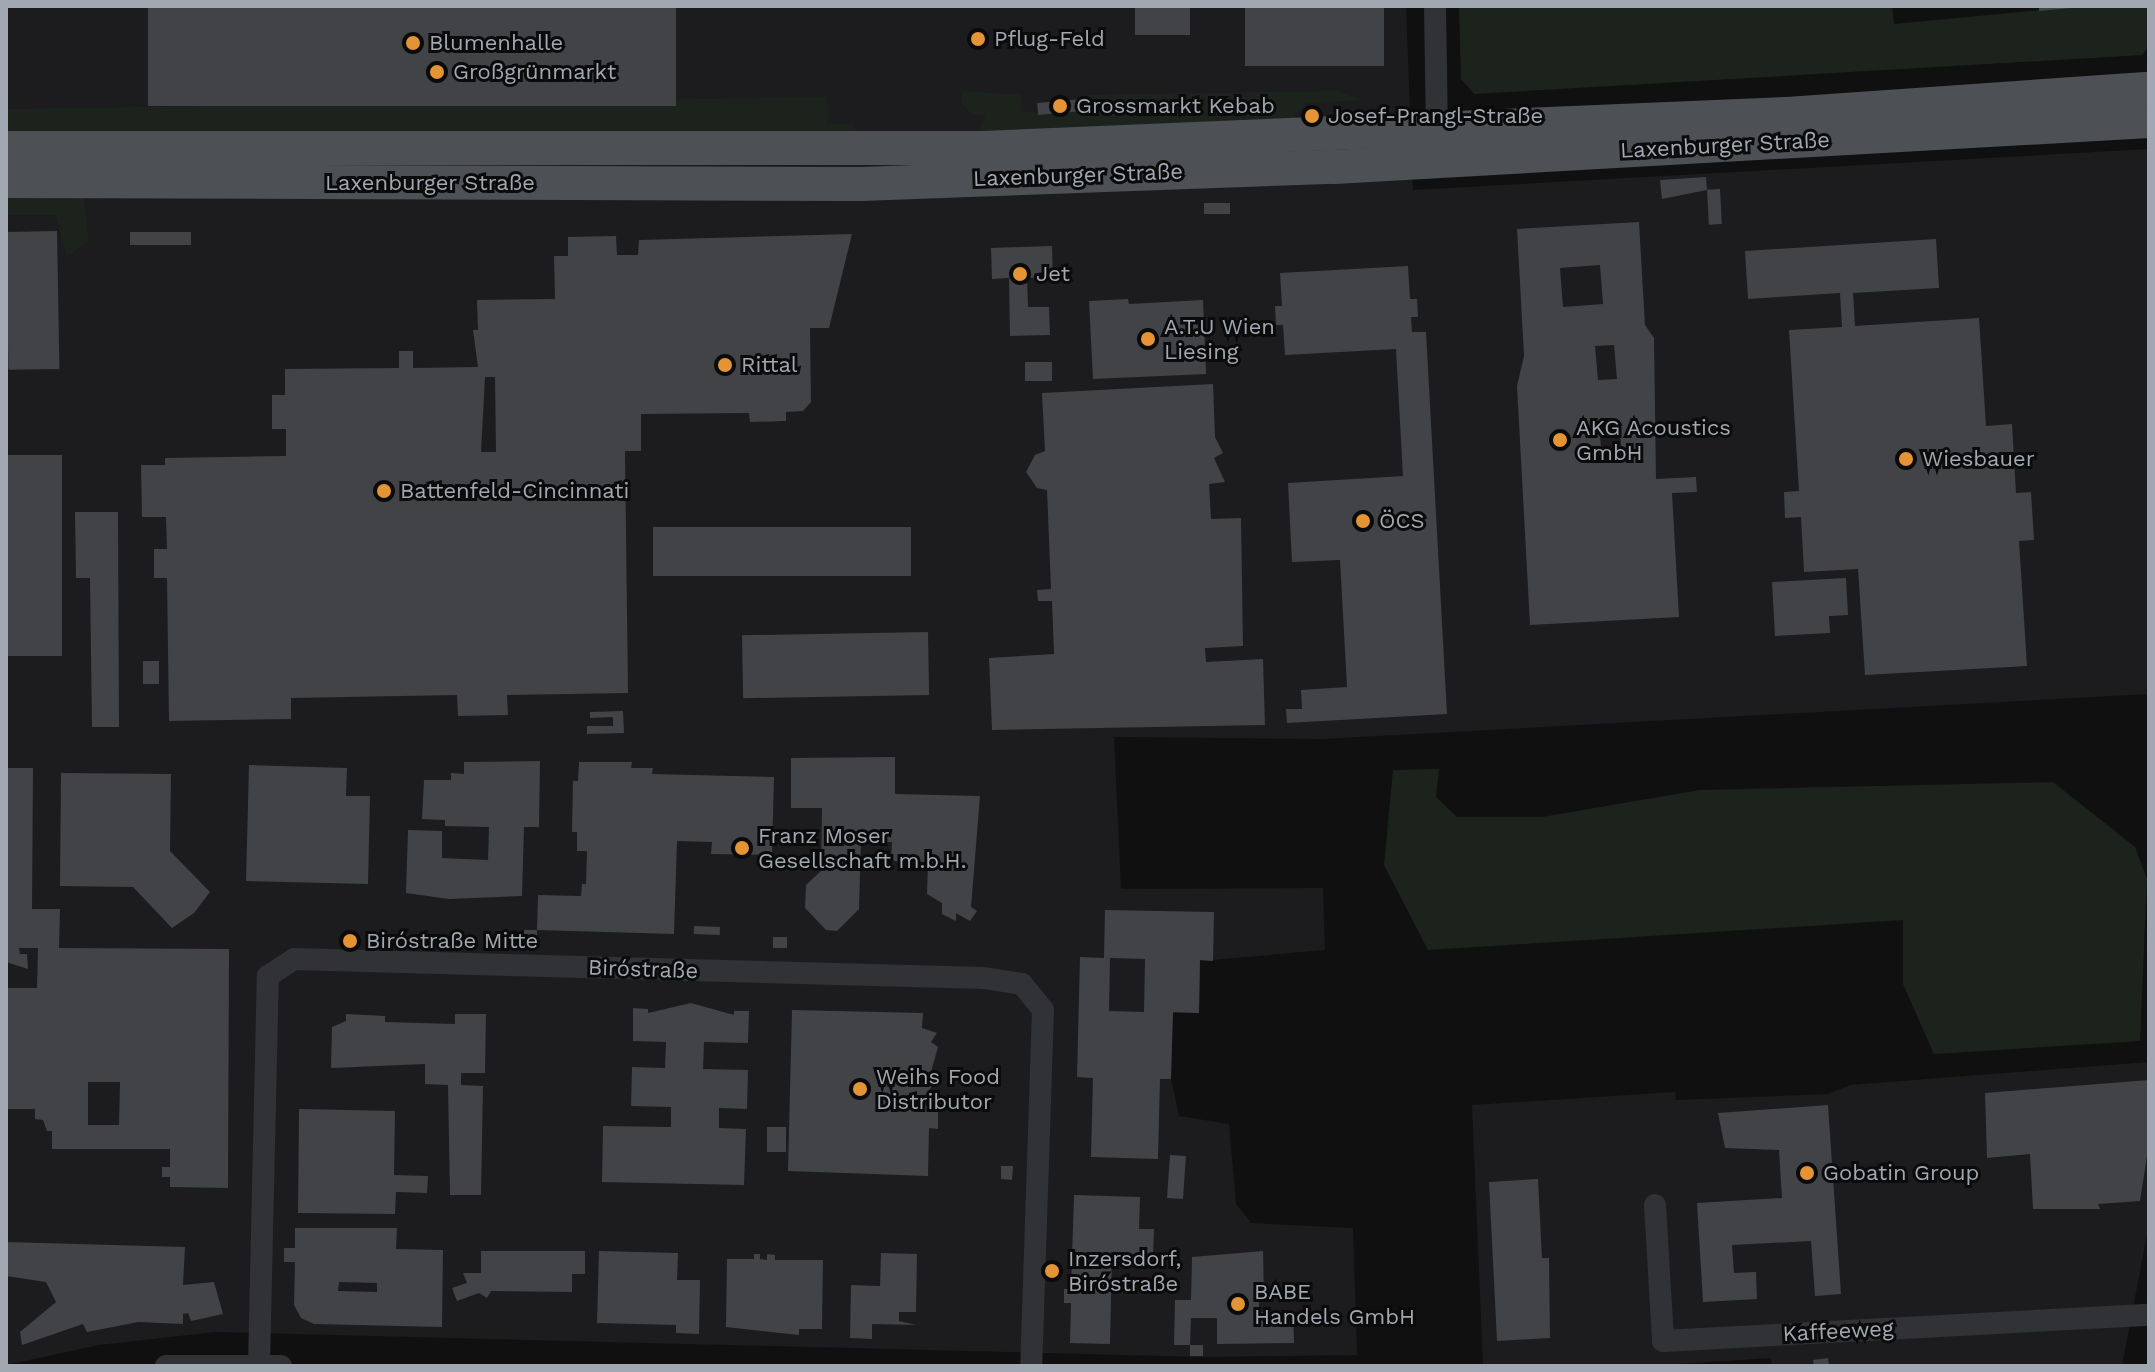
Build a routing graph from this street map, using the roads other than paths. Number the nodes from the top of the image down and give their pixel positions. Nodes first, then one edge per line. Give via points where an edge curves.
1 (1435, 6) edge
2 (2149, 89) edge
3 (2149, 121) edge
4 (1437, 145) junction
5 (6, 148) edge
6 (6, 181) edge
7 (1655, 1205) dead end
8 (2149, 1315) edge
9 (259, 1365) edge
10 (166, 1366) edge
11 (281, 1366) edge
12 (1031, 1366) edge

1 - 4 street
2 - 4 main road, Laxenburger Straße
3 - 4 main road, Laxenburger Straße
4 - 5 main road, Laxenburger Straße
4 - 6 main road, Laxenburger Straße via 830,184
7 - 8 street, Kaffeeweg via 1663,1341
9 - 10 street
9 - 11 street
9 - 12 street, Biróstraße via 268,976 294,959 308,959 984,978 1022,984 1043,1010

